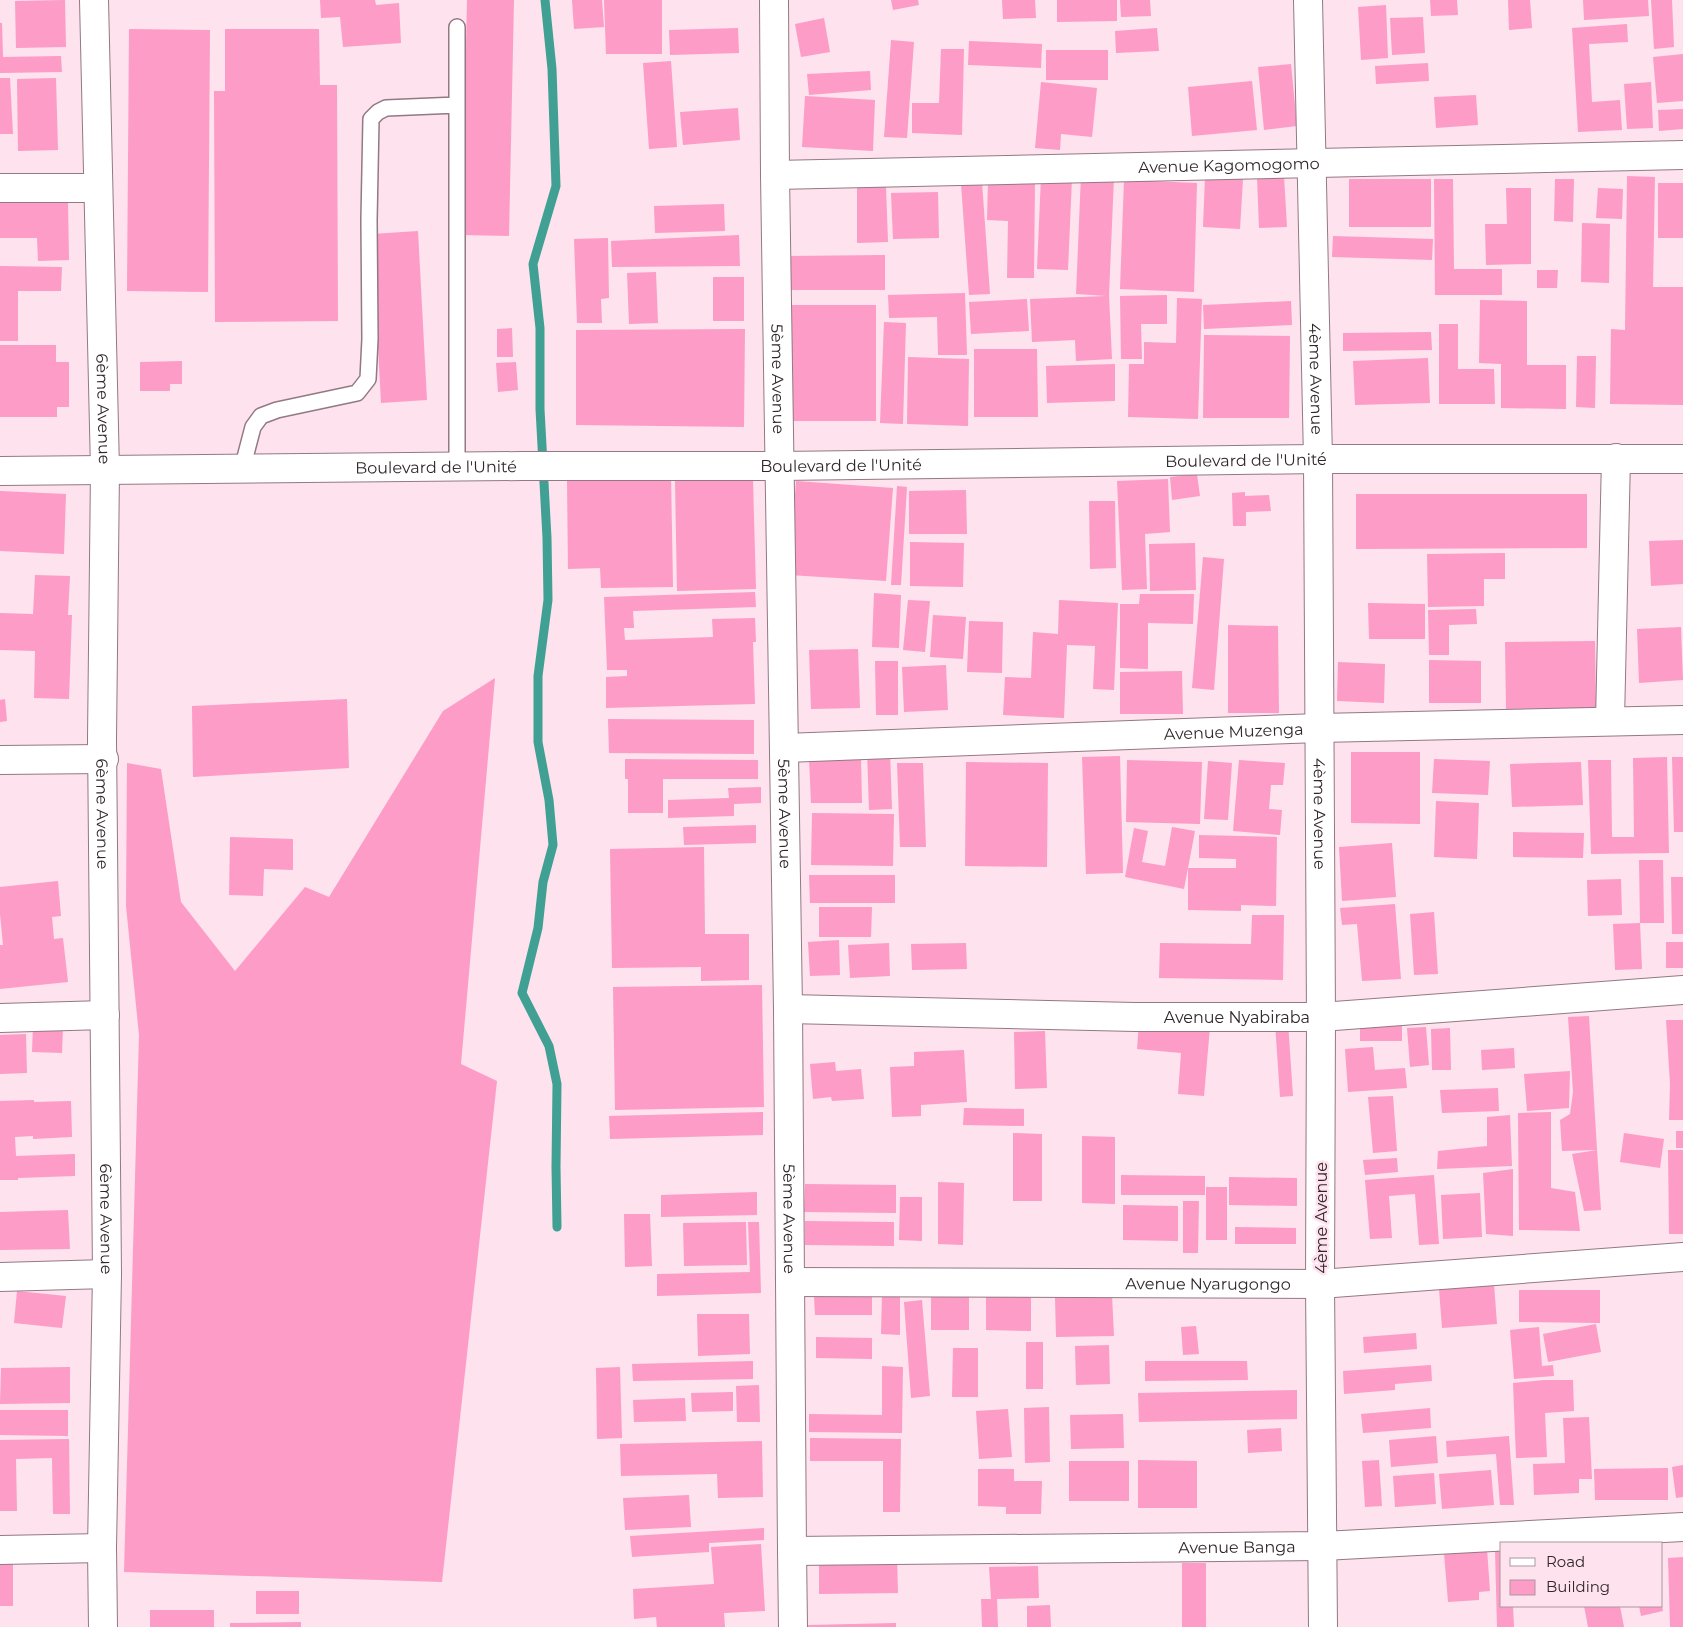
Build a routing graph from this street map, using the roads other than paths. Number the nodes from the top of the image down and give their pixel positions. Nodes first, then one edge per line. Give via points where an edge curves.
1 (94, 0) edge
2 (774, 0) edge
3 (1308, 0) edge
4 (457, 27) dead end
5 (456, 105) junction
6 (1683, 155) edge
7 (1313, 163) junction
8 (775, 175) junction
9 (0, 188) edge
10 (98, 188) junction
11 (1616, 458) junction
12 (1318, 459) junction
13 (1683, 459) edge
14 (780, 466) junction
15 (457, 467) junction
16 (242, 469) junction
17 (105, 470) junction
18 (0, 471) edge
19 (1683, 720) edge
20 (1610, 721) junction
21 (1319, 728) junction
22 (785, 748) junction
23 (104, 759) junction
24 (0, 760) edge
25 (1683, 990) edge
26 (788, 1009) junction
27 (105, 1015) junction
28 (1321, 1016) junction
29 (0, 1018) edge
30 (1683, 1257) edge
31 (106, 1274) junction
32 (0, 1277) edge
33 (790, 1282) junction
34 (1320, 1284) junction
35 (1683, 1527) edge
36 (1323, 1546) junction
37 (102, 1548) junction
38 (0, 1550) edge
39 (792, 1551) junction
40 (103, 1627) edge
41 (793, 1627) edge
42 (1323, 1627) edge

1 - 10 street, 6ème Avenue
2 - 8 street, 5ème Avenue
3 - 7 street, 4ème Avenue
4 - 5 lane
5 - 15 lane
5 - 16 lane via 386,108 371,119 368,379 357,393 261,416 253,427
6 - 7 street, Avenue Kagomogomo
7 - 8 street, Avenue Kagomogomo
7 - 12 street, 4ème Avenue
8 - 14 street, 5ème Avenue
9 - 10 street
10 - 17 street, 6ème Avenue
11 - 12 street, Boulevard de l'Unité
11 - 13 street, Boulevard de l'Unité
11 - 20 street
12 - 14 street, Boulevard de l'Unité
12 - 21 street, 4ème Avenue
14 - 15 street, Boulevard de l'Unité
14 - 22 street, 5ème Avenue
15 - 16 street, Boulevard de l'Unité
16 - 17 street, Boulevard de l'Unité
17 - 18 street, Boulevard de l'Unité
17 - 23 street, 6ème Avenue
19 - 20 street, Avenue Muzenga
20 - 21 street, Avenue Muzenga
21 - 22 street, Avenue Muzenga
21 - 28 street, 4ème Avenue
22 - 26 street, 5ème Avenue
23 - 24 street
23 - 27 street, 6ème Avenue
25 - 28 street, Avenue Nyabiraba
26 - 28 street, Avenue Nyabiraba via 1135,1017
26 - 33 street, 5ème Avenue
27 - 29 street
27 - 31 street, 6ème Avenue
28 - 34 street, 4ème Avenue
30 - 34 street, Avenue Nyarugongo
31 - 32 street
31 - 37 street, 6ème Avenue
33 - 34 street, Avenue Nyarugongo
33 - 39 street, 5ème Avenue
34 - 36 street, 4ème Avenue
35 - 36 street, Avenue Banga
36 - 39 street, Avenue Banga
36 - 42 street, 4ème Avenue
37 - 38 street
37 - 40 street, 6ème Avenue
39 - 41 street, 5ème Avenue

